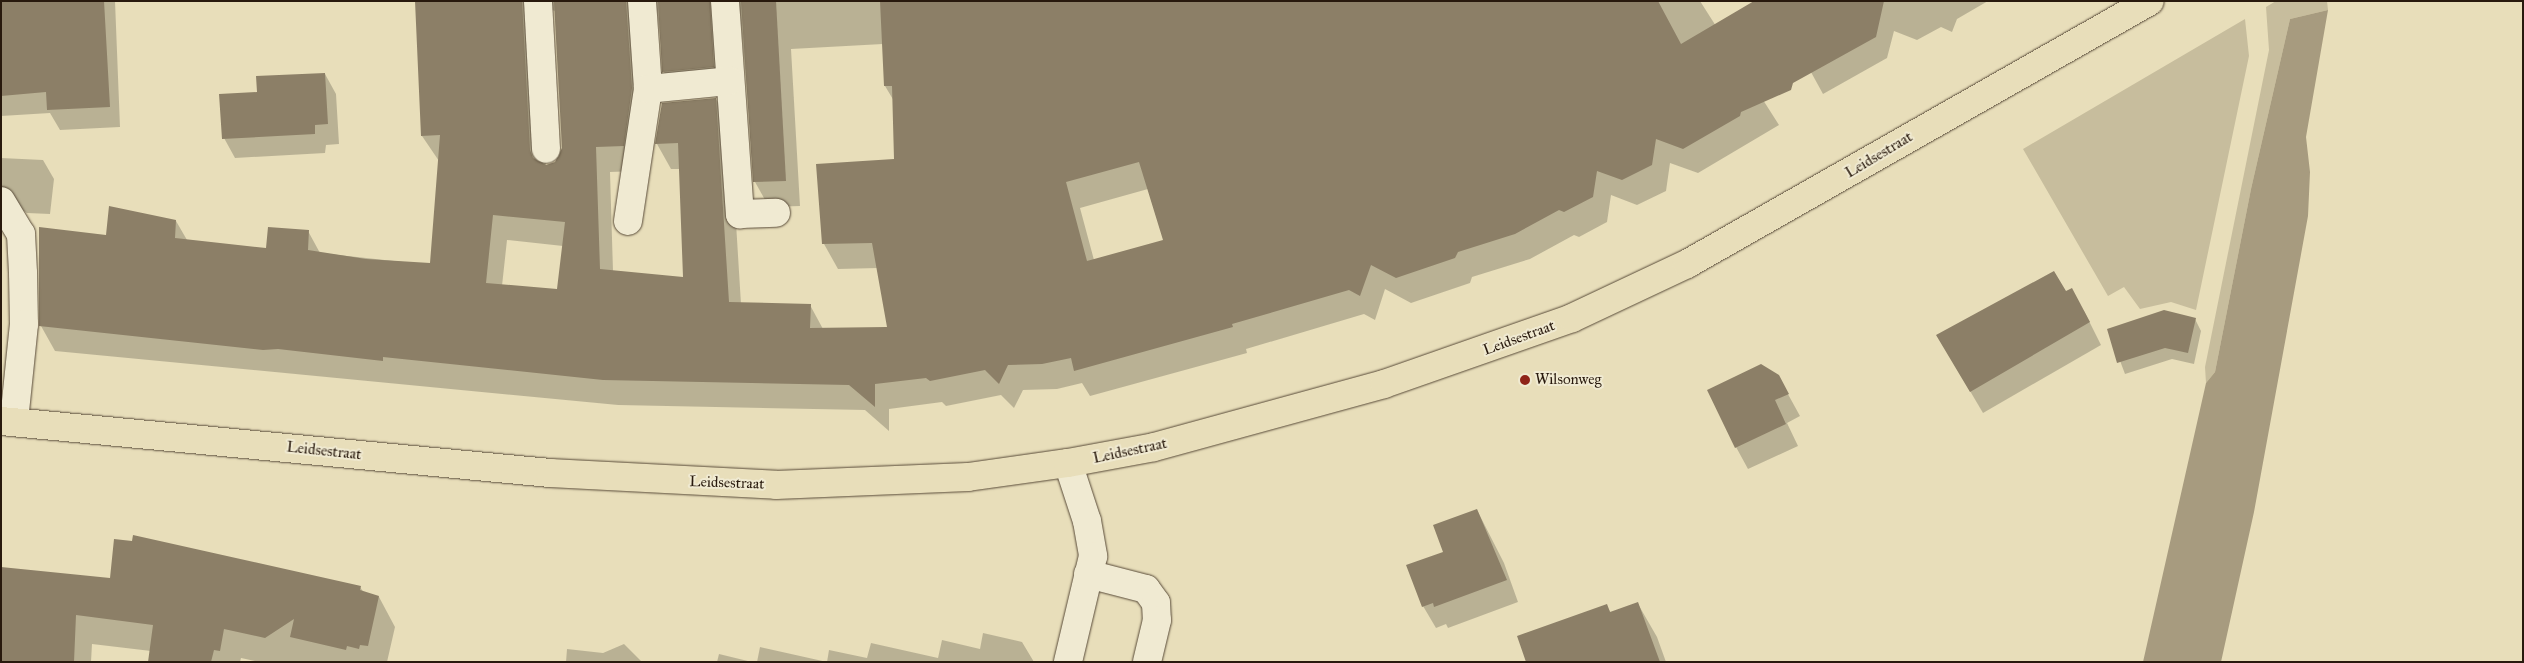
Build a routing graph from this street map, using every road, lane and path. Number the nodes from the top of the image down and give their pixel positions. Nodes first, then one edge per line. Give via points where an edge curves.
1 (538, 1) edge
2 (642, 1) edge
3 (724, 1) edge
4 (2150, 1) edge
5 (730, 81) junction
6 (648, 89) junction
7 (546, 149) dead end
8 (1, 201) edge
9 (776, 213) dead end
10 (628, 221) dead end
11 (8, 421) edge
12 (1068, 463) junction
13 (1088, 574) junction
14 (1068, 662) edge
15 (1147, 662) edge

1 - 7 lane
2 - 6 lane
3 - 5 lane
4 - 12 main road, Leidsestraat via 1687,264 1572,318 1438,366 1232,428
5 - 6 lane
5 - 9 lane via 740,214
6 - 10 lane
8 - 11 lane, Leidsestraat via 21,234 23,272 24,324
11 - 12 main road, Leidsestraat via 680,482 870,483 968,477
12 - 13 lane via 1087,521 1093,556
13 - 14 lane
13 - 15 lane via 1146,589 1156,602 1157,620

